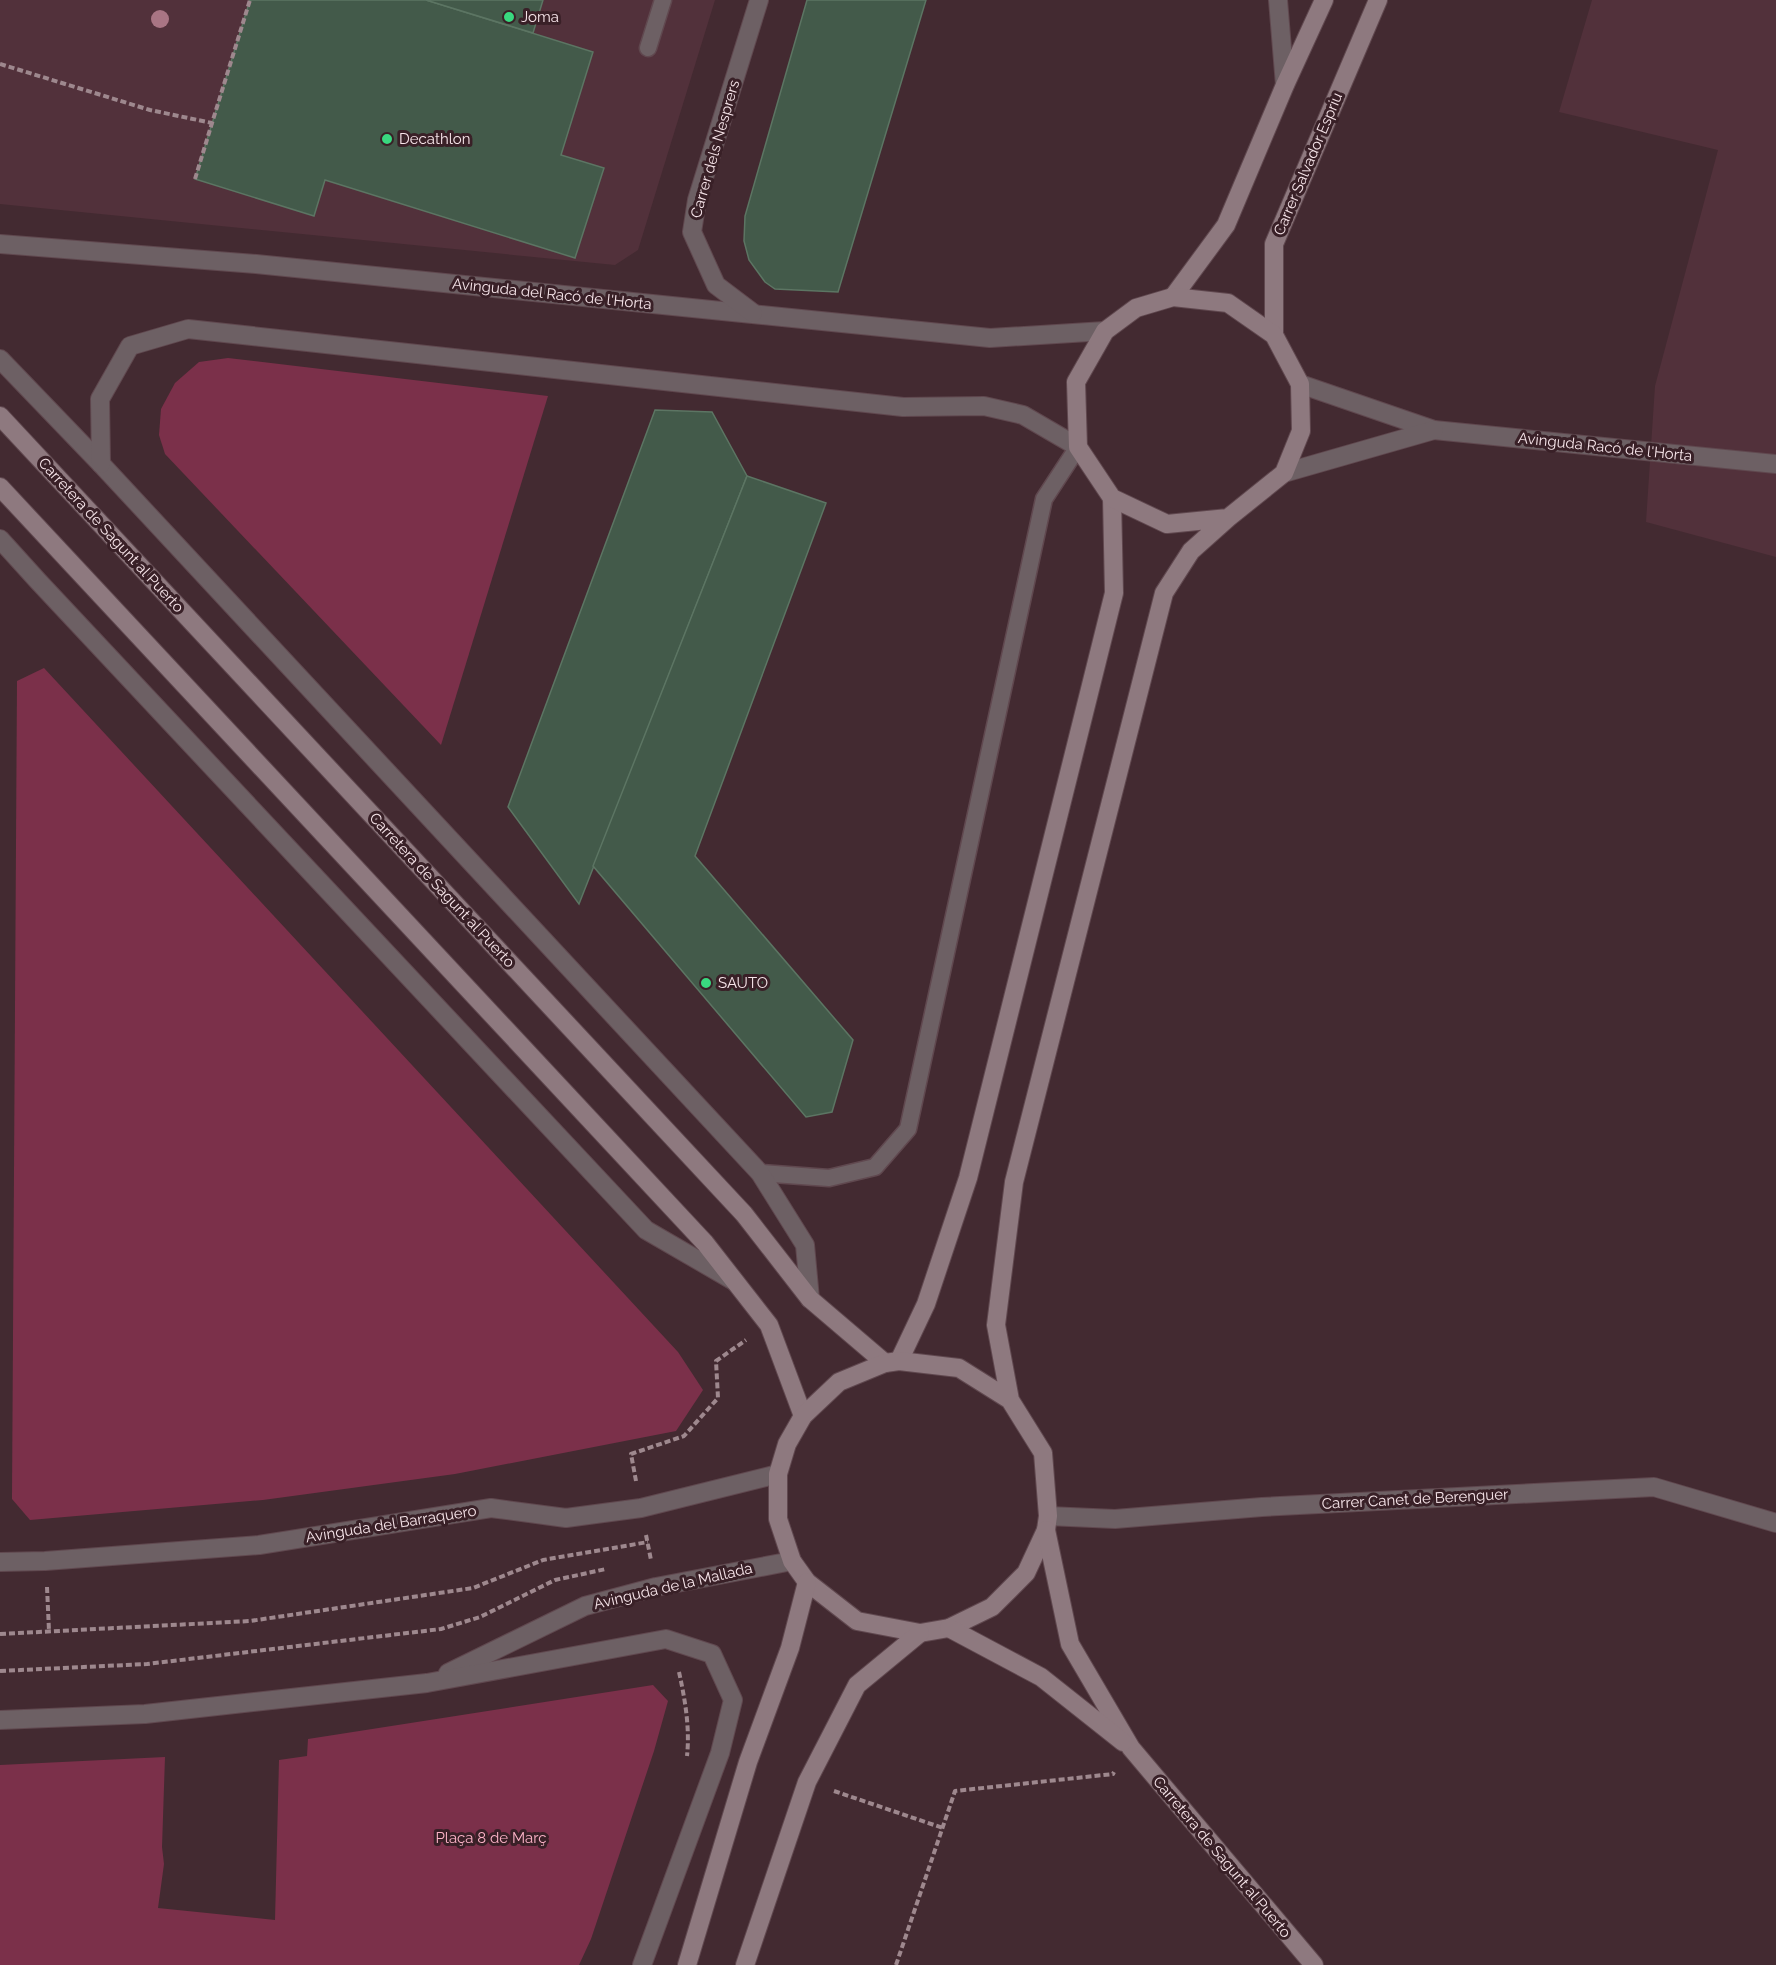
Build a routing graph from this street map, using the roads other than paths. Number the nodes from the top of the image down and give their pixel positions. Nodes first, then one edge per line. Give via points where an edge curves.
1 (663, 0) edge
2 (759, 0) edge
3 (1278, 0) edge
4 (1324, 0) edge
5 (1378, 0) edge
6 (648, 48) dead end
7 (1285, 85) junction
8 (0, 244) edge
9 (1173, 297) junction
10 (754, 314) junction
11 (1105, 331) junction
12 (1274, 335) junction
13 (0, 359) edge
14 (1300, 384) junction
15 (0, 416) edge
16 (1434, 430) junction
17 (1078, 447) junction
18 (101, 464) junction
19 (1776, 464) edge
20 (1284, 474) junction
21 (0, 487) edge
22 (1112, 498) junction
23 (1228, 518) junction
24 (0, 538) edge
25 (760, 1173) junction
26 (735, 1282) junction
27 (810, 1299) junction
28 (892, 1362) junction
29 (1010, 1400) junction
30 (803, 1416) junction
31 (778, 1474) junction
32 (1047, 1523) junction
33 (1776, 1523) edge
34 (792, 1561) junction
35 (0, 1562) edge
36 (807, 1582) junction
37 (949, 1628) junction
38 (920, 1633) junction
39 (427, 1683) junction
40 (0, 1720) edge
41 (1131, 1748) junction
42 (746, 1964) edge
43 (642, 1965) edge
44 (687, 1965) edge
45 (1314, 1965) edge

1 - 6 lane
2 - 10 street, Carrer dels Nesprers via 697,200 692,232 716,285
3 - 7 street
4 - 7 street
5 - 12 street, Carrer Salvador Espriu via 1274,244
7 - 9 street via 1226,225
8 - 10 street, Avinguda del Racó de l'Horta via 256,264
9 - 11 street via 1136,308
9 - 12 street via 1228,303
10 - 11 street, Avinguda del Racó de l'Horta via 990,338
11 - 17 street via 1076,382
12 - 14 street
13 - 18 street
14 - 16 street, Avinguda Racó de l'Horta
14 - 20 street via 1301,431
15 - 27 street, Carretera de Sagunt al Puerto via 744,1214
16 - 19 street, Avinguda Racó de l'Horta
16 - 20 street, Avinguda Racó de l'Horta
17 - 18 street via 1023,415 984,406 903,407 188,329 130,346 100,399
17 - 22 street
17 - 25 lane via 1044,499 908,1128 875,1167 829,1179
18 - 25 street
20 - 23 street
21 - 26 street via 705,1243
22 - 23 street via 1167,524
22 - 28 street via 1114,593 968,1179 926,1304
23 - 29 street via 1191,551 1164,593 1014,1182 996,1325
24 - 26 street via 646,1230
25 - 27 street via 805,1245
26 - 30 street via 769,1325
27 - 28 street, Carretera de Sagunt al Puerto
28 - 29 street via 959,1368
28 - 30 street via 839,1382
29 - 32 street, Carretera de Sagunt al Puerto via 1043,1453
30 - 31 street via 787,1444
31 - 34 street via 778,1518
31 - 35 street, Avinguda del Barraquero via 641,1508 566,1518 491,1508 259,1545
32 - 33 street, Carrer Canet de Berenguer via 1262,1507 1653,1487
32 - 37 street via 1026,1573 993,1607
32 - 41 street, Carretera de Sagunt al Puerto via 1071,1644
34 - 36 street
34 - 39 street, Avinguda de la Mallada via 656,1587 585,1606
36 - 38 street via 857,1621
36 - 44 street via 790,1648 748,1762
37 - 38 street
37 - 41 street, Carretera de Sagunt al Puerto via 1041,1677
38 - 42 street via 857,1685 807,1782
39 - 40 street via 145,1714
39 - 43 street via 666,1639 712,1654 734,1700 720,1753
41 - 45 street, Carretera de Sagunt al Puerto

